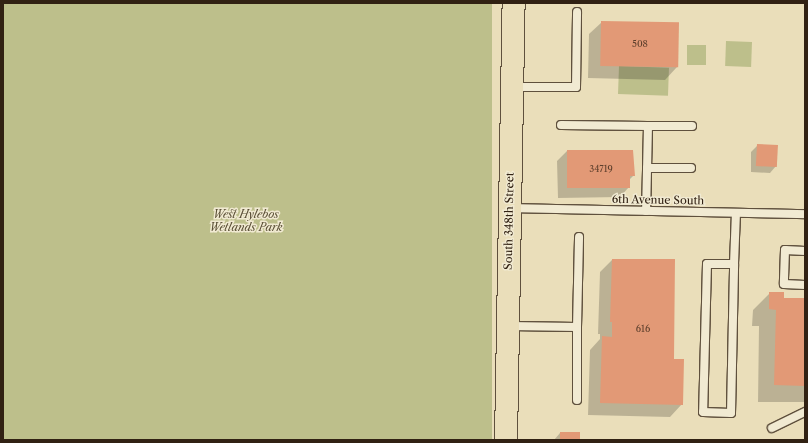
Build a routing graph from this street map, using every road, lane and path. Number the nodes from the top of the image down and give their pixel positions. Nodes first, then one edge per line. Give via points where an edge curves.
1 (514, 3) edge
2 (577, 12) dead end
3 (512, 87) junction
4 (561, 125) dead end
5 (648, 126) junction
6 (692, 126) dead end
7 (647, 168) junction
8 (691, 168) dead end
9 (510, 208) junction
10 (646, 211) junction
11 (736, 213) junction
12 (805, 214) edge
13 (579, 237) dead end
14 (805, 251) edge
15 (734, 264) junction
16 (805, 285) edge
17 (508, 326) junction
18 (578, 327) junction
19 (577, 400) dead end
20 (805, 412) edge
21 (772, 428) dead end
22 (506, 440) edge

1 - 3 main road, South 348th Street
2 - 3 lane via 576,87
3 - 9 main road, South 348th Street
4 - 5 lane
5 - 6 lane
5 - 7 lane
7 - 8 lane
7 - 10 lane
9 - 10 lane, 6th Avenue South
9 - 17 main road, South 348th Street
10 - 11 lane, 6th Avenue South
11 - 12 lane, 6th Avenue South
11 - 15 lane
13 - 18 lane
14 - 16 lane via 785,250 784,284
15 - 15 lane via 731,412 703,412 707,264
17 - 18 lane
17 - 22 main road, South 348th Street
18 - 19 lane
20 - 21 lane

